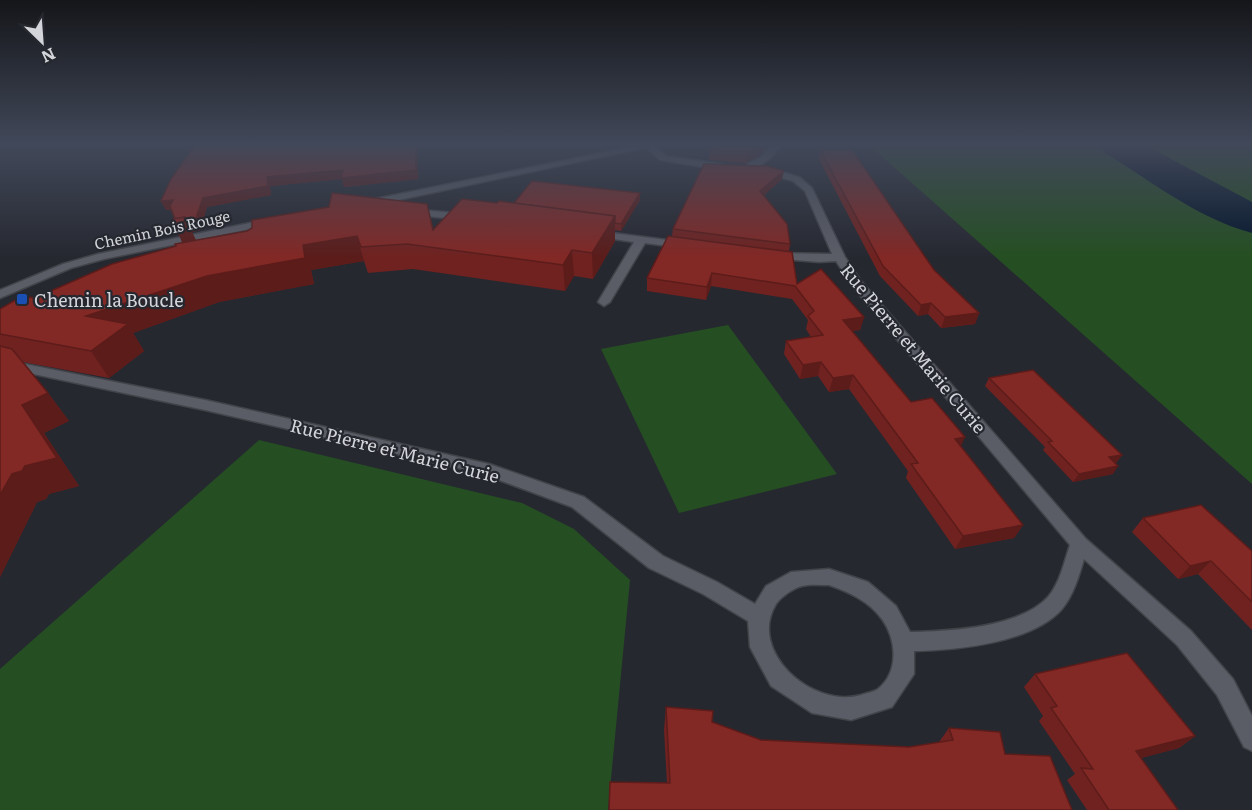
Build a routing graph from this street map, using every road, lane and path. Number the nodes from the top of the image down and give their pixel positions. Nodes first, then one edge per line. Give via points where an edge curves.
1 (469, 183) edge
2 (800, 183) edge
3 (390, 199) junction
4 (359, 205) edge
5 (475, 217) edge
6 (283, 220) edge
7 (585, 232) edge
8 (641, 240) junction
9 (699, 247) edge
10 (756, 254) edge
11 (838, 257) junction
12 (0, 294) edge
13 (604, 302) dead end
14 (0, 363) edge
15 (1080, 544) junction
16 (758, 616) junction
17 (904, 642) junction
18 (1252, 739) edge

1 - 3 street
2 - 11 street, Rue Pierre et Marie Curie via 809,190
3 - 4 street
3 - 5 street via 411,212
6 - 12 street, Chemin Bois Rouge via 102,256
7 - 8 street
8 - 9 street
8 - 13 street
10 - 11 street via 791,259
11 - 15 street, Rue Pierre et Marie Curie
14 - 16 street, Rue Pierre et Marie Curie via 483,468 578,502 656,562
15 - 17 street via 1054,604 1025,623 949,642
15 - 18 street, Rue Pierre et Marie Curie via 1184,638 1225,687
16 - 17 street via 773,592 798,578 829,577 861,588 889,612
16 - 17 street via 760,647 779,679 812,702 851,709 884,699 903,674

